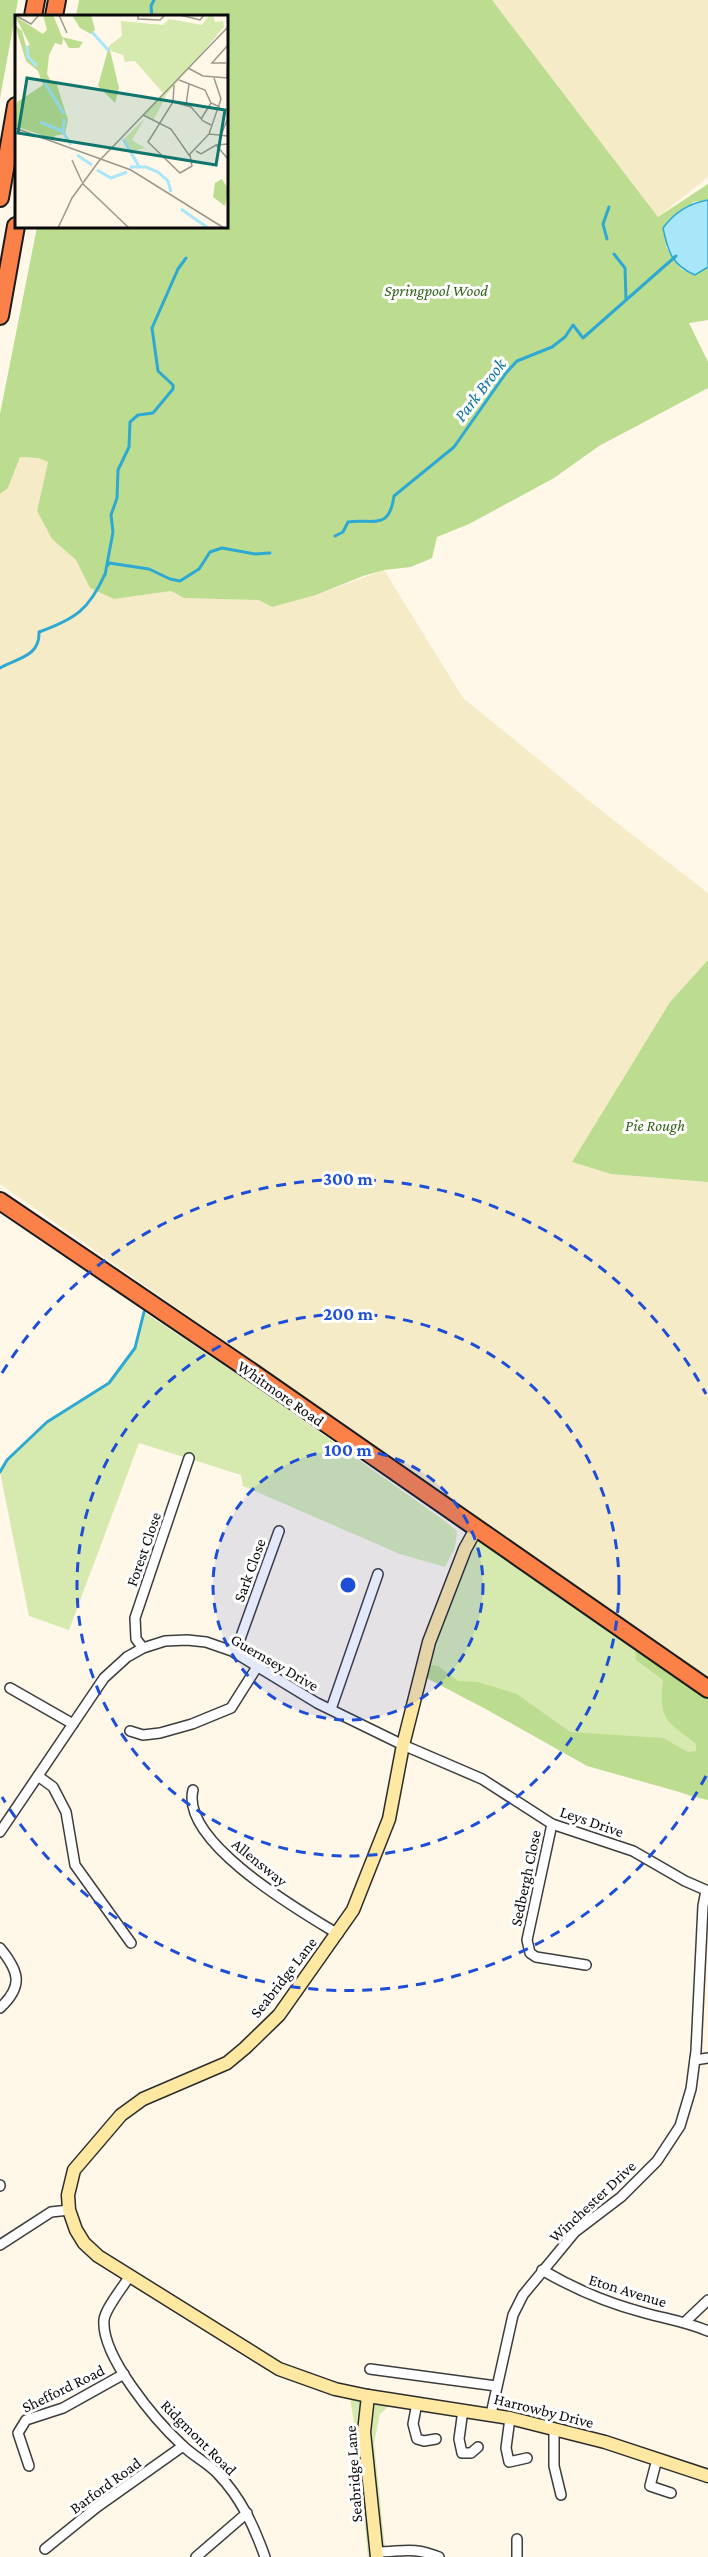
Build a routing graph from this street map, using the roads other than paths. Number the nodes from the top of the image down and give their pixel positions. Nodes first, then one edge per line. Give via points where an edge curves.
1 (36, 0) edge
2 (57, 0) edge
3 (33, 15) edge
4 (54, 15) edge
5 (15, 112) edge
6 (0, 198) edge
7 (16, 228) edge
8 (0, 316) edge
9 (0, 1201) edge
10 (189, 1458) dead end
11 (476, 1529) junction
12 (279, 1531) dead end
13 (378, 1574) dead end
14 (143, 1648) junction
15 (235, 1653) junction
16 (257, 1667) junction
17 (10, 1688) dead end
18 (708, 1689) edge
19 (331, 1709) junction
20 (73, 1724) junction
21 (130, 1731) dead end
22 (404, 1745) junction
23 (38, 1776) junction
24 (194, 1790) dead end
25 (552, 1824) junction
26 (1, 1827) edge
27 (707, 1891) edge
28 (338, 1934) junction
29 (131, 1943) dead end
30 (0, 1948) edge
31 (586, 1965) dead end
32 (0, 2008) edge
33 (708, 2058) edge
34 (695, 2060) junction
35 (69, 2210) junction
36 (0, 2245) edge
37 (542, 2270) junction
38 (129, 2277) junction
39 (708, 2300) edge
40 (686, 2322) junction
41 (708, 2331) edge
42 (370, 2369) dead end
43 (124, 2374) junction
44 (496, 2386) junction
45 (368, 2396) junction
46 (417, 2403) junction
47 (463, 2410) junction
48 (491, 2414) junction
49 (510, 2418) junction
50 (554, 2429) junction
51 (436, 2439) dead end
52 (183, 2446) junction
53 (478, 2447) dead end
54 (527, 2458) dead end
55 (657, 2459) junction
56 (30, 2466) dead end
57 (708, 2475) edge
58 (671, 2493) dead end
59 (561, 2495) dead end
60 (247, 2513) junction
61 (517, 2539) dead end
62 (45, 2549) dead end
63 (377, 2554) edge
64 (196, 2557) edge
65 (265, 2557) edge
66 (439, 2557) edge
67 (517, 2557) edge

1 - 3 highway
2 - 4 highway
5 - 6 highway
7 - 8 highway
9 - 11 highway, Whitmore Road
10 - 14 street, Forest Close via 135,1618 136,1639
11 - 18 highway, Whitmore Road
11 - 22 street, Seabridge Lane via 429,1642
12 - 15 street, Sark Close
13 - 19 street
14 - 15 street, Guernsey Drive via 187,1640 206,1642
14 - 20 street, Guernsey Drive via 104,1678
15 - 16 street, Guernsey Drive
16 - 19 street, Guernsey Drive
16 - 21 street via 231,1708 160,1733 143,1735
17 - 20 street
19 - 22 street, Guernsey Drive
20 - 23 street, Guernsey Drive
22 - 25 street, Leys Drive via 482,1779
22 - 28 street, Seabridge Lane via 389,1819 364,1886
23 - 26 street, Guernsey Drive
23 - 29 street via 53,1787 66,1812 75,1866
24 - 28 street, Allensway via 196,1819 206,1836 271,1892
25 - 27 street, Leys Drive via 633,1851
25 - 31 street, Sedbergh Close via 527,1940 530,1953
27 - 34 street, Winchester Drive via 702,1906
28 - 35 street, Seabridge Lane via 279,2014 245,2048 227,2063 143,2099 121,2115 74,2170
30 - 32 street via 14,1966 17,1980 12,1997
33 - 34 street
34 - 37 street, Winchester Drive via 680,2126 657,2161 621,2197 575,2232
35 - 36 street via 51,2212
35 - 38 street, Seabridge Lane via 84,2243
37 - 40 street, Eton Avenue via 575,2290
37 - 44 street, Winchester Drive via 513,2315
38 - 43 street, Ridgmont Road via 104,2316 104,2336
38 - 45 street, Seabridge Lane via 279,2369
39 - 40 street
40 - 41 street, Eton Avenue
42 - 44 street
43 - 52 street, Ridgmont Road
43 - 56 street, Shefford Road via 63,2408 26,2420 18,2433
44 - 48 street, Winchester Drive
45 - 46 street, Harrowby Drive
45 - 63 street, Seabridge Lane via 364,2432
46 - 47 street, Harrowby Drive
46 - 51 street via 413,2424 417,2439
47 - 48 street, Harrowby Drive
47 - 53 street via 459,2439 462,2453 471,2453
48 - 49 street, Harrowby Drive
49 - 50 street, Harrowby Drive
49 - 54 street via 506,2448 509,2462
50 - 55 street, Harrowby Drive
50 - 59 street via 554,2466
52 - 60 street, Ridgmont Road via 217,2473
52 - 62 street, Barford Road
55 - 57 street, Harrowby Drive
55 - 58 street via 650,2486
60 - 64 street
60 - 65 street, Ridgmont Road
61 - 67 street
63 - 66 street via 410,2549

